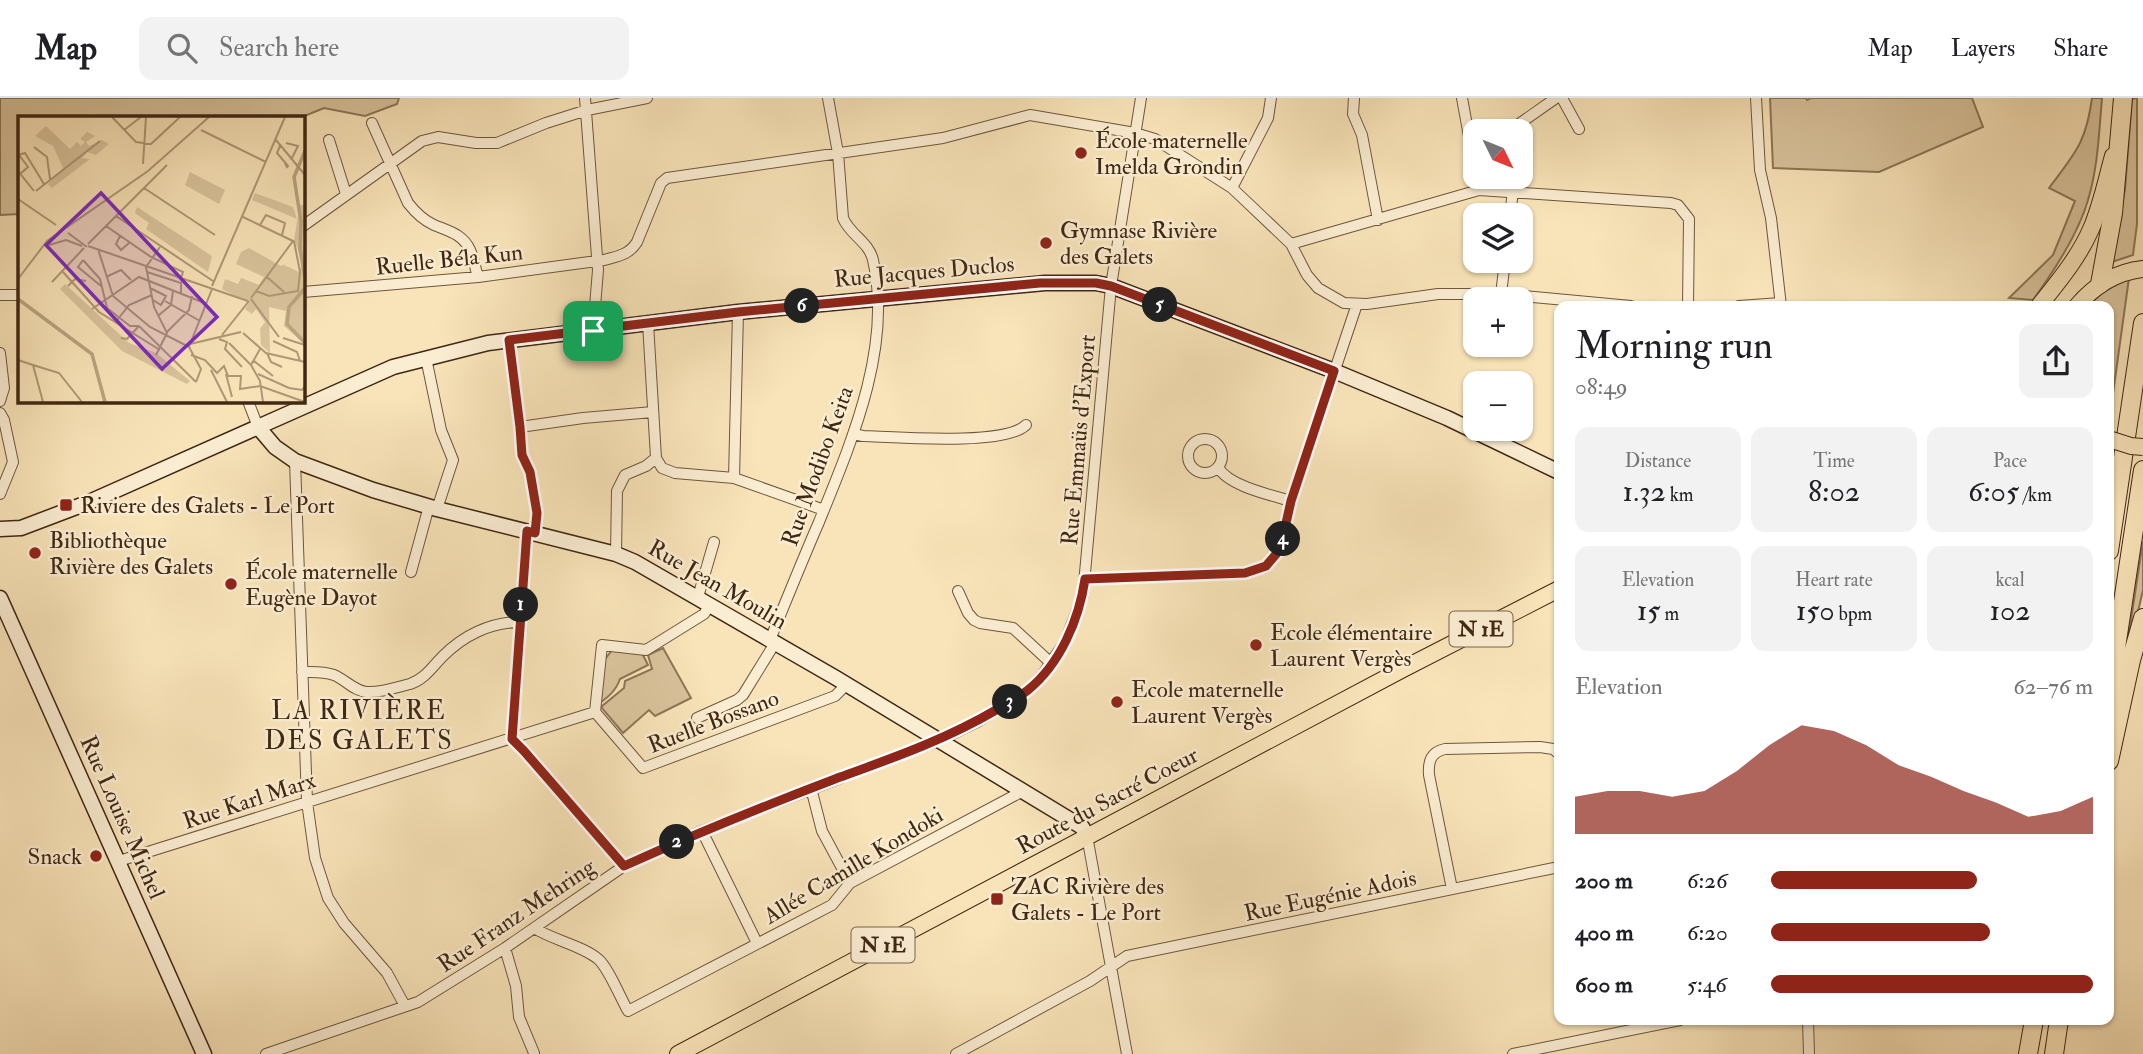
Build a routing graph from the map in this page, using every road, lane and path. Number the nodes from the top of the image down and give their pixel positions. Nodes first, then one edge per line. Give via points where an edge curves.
1 (585, 98) edge
2 (647, 98) edge
3 (828, 98) edge
4 (1142, 98) edge
5 (1271, 98) edge
6 (1354, 98) edge
7 (1462, 98) edge
8 (1556, 98) edge
9 (1562, 98) edge
10 (1756, 98) edge
11 (2123, 98) edge
12 (587, 110) junction
13 (1466, 119) edge
14 (1526, 119) edge
15 (372, 123) dead end
16 (2121, 128) junction
17 (1578, 129) dead end
18 (1135, 133) junction
19 (329, 140) dead end
20 (838, 153) junction
21 (390, 163) junction
22 (1232, 188) junction
23 (1479, 190) joint
24 (1513, 191) junction
25 (346, 194) junction
26 (1512, 203) edge
27 (1378, 220) junction
28 (304, 225) edge
29 (1291, 244) junction
30 (598, 261) junction
31 (2143, 269) edge
32 (478, 277) junction
33 (2100, 284) junction
34 (1111, 286) junction
35 (304, 292) edge
36 (1463, 294) edge
37 (18, 295) edge
38 (0, 296) edge
39 (1533, 298) edge
40 (877, 300) junction
41 (1572, 301) edge
42 (1688, 301) edge
43 (1781, 301) edge
44 (2043, 301) edge
45 (2082, 301) edge
46 (1357, 304) junction
47 (738, 312) junction
48 (648, 323) junction
49 (2143, 323) edge
50 (593, 331) junction
51 (509, 340) junction
52 (0, 353) edge
53 (426, 358) junction
54 (1334, 371) junction
55 (0, 401) edge
56 (248, 402) edge
57 (653, 412) junction
58 (0, 413) edge
59 (1026, 425) dead end
60 (258, 427) junction
61 (520, 427) junction
62 (853, 434) junction
63 (2114, 441) edge
64 (2143, 447) edge
65 (656, 458) junction
66 (295, 461) junction
67 (1218, 467) dead end
68 (1554, 470) edge
69 (2143, 470) edge
70 (734, 478) junction
71 (0, 494) edge
72 (1291, 501) junction
73 (433, 508) junction
74 (824, 510) junction
75 (2114, 517) edge
76 (0, 529) edge
77 (531, 532) junction
78 (714, 542) dead end
79 (615, 554) junction
80 (411, 572) dead end
81 (1085, 579) junction
82 (958, 591) dead end
83 (1554, 592) edge
84 (0, 598) edge
85 (704, 601) junction
86 (2143, 618) edge
87 (520, 622) junction
88 (772, 642) junction
89 (2114, 661) edge
90 (1052, 664) junction
91 (302, 672) junction
92 (846, 684) junction
93 (595, 712) junction
94 (697, 718) dead end
95 (512, 739) junction
96 (940, 740) junction
97 (2114, 740) edge
98 (1554, 750) edge
99 (811, 789) junction
100 (1023, 791) junction
101 (307, 802) junction
102 (702, 831) junction
103 (1087, 836) junction
104 (119, 861) junction
105 (624, 866) junction
106 (1554, 868) edge
107 (850, 883) junction
108 (1452, 889) junction
109 (534, 928) junction
110 (757, 943) junction
111 (505, 948) junction
112 (1111, 966) junction
113 (405, 1006) junction
114 (1655, 1025) edge
115 (1808, 1025) edge
116 (2033, 1025) edge
117 (2058, 1025) edge
118 (534, 1053) edge
119 (204, 1054) edge
120 (265, 1054) edge
121 (678, 1054) edge
122 (956, 1054) edge
123 (1126, 1054) edge
124 (1513, 1054) edge
125 (1809, 1054) edge
126 (2028, 1054) edge
127 (2054, 1054) edge

1 - 12 street
2 - 12 street
3 - 20 street, Rue Modibo Keita
4 - 18 street, Rue Emmaüs d'Export
5 - 22 street via 1268,118
6 - 27 street via 1353,114 1362,135
7 - 13 street
8 - 14 street
9 - 17 street
10 - 43 street via 1760,170
11 - 16 highway
12 - 21 street via 497,143 438,136
12 - 30 street
15 - 21 street
16 - 33 highway
16 - 44 main road via 2086,240
18 - 20 street via 1030,115 943,138
18 - 22 street via 1155,139
18 - 34 street, Rue Emmaüs d'Export
19 - 25 street
20 - 30 street, Ruelle Béla Kun via 667,178 660,183 632,250
20 - 40 street, Rue Modibo Keita via 843,218 869,248
21 - 25 street
21 - 32 street via 416,213 453,232 470,248
22 - 29 street
23 - 24 street
23 - 27 street
24 - 26 street
24 - 42 street via 1678,205 1689,219
25 - 28 street
27 - 29 street
29 - 46 street via 1318,288 1344,303
30 - 32 street, Ruelle Béla Kun
30 - 50 street
31 - 33 main road
32 - 35 street, Ruelle Béla Kun
33 - 45 main road
34 - 40 street, Rue Jacques Duclos via 1045,283
34 - 54 street, Rue Jacques Duclos
34 - 81 street, Rue Emmaüs d'Export
36 - 46 street
37 - 38 street
39 - 41 street
40 - 47 street, Rue Jacques Duclos
40 - 62 street, Rue Modibo Keita via 876,344
46 - 54 street
47 - 48 street, Rue Jacques Duclos
47 - 70 street
48 - 50 street, Rue Jacques Duclos
48 - 57 street
49 - 75 highway
50 - 51 street, Rue Jacques Duclos
51 - 53 street, Rue Jacques Duclos
51 - 61 street
52 - 55 street via 4,388
53 - 60 street, Rue Jacques Duclos via 393,367
53 - 73 street via 441,430 453,460
54 - 68 street, Rue Jacques Duclos
54 - 72 street
56 - 60 street
57 - 61 street
57 - 65 street
58 - 71 street via 13,462
59 - 62 street via 1007,434 942,439
60 - 66 street, Rue Jean Moulin
60 - 76 street, Rue Jacques Duclos via 87,503 21,528
61 - 77 street via 537,513
62 - 74 street, Rue Modibo Keita
63 - 64 main road, bridge
65 - 70 street via 662,468 675,473
65 - 79 street via 625,475 617,491
66 - 73 street, Rue Jean Moulin
66 - 91 street
67 - 72 street via 1234,482
69 - 89 highway
70 - 74 street
72 - 81 street via 1277,553 1257,570
73 - 77 street, Rue Jean Moulin
73 - 80 street
74 - 88 street, Rue Modibo Keita
77 - 79 street, Rue Jean Moulin
77 - 87 street
78 - 85 street
79 - 85 street, Rue Jean Moulin
81 - 90 street, Rue Emmaüs d'Export via 1076,617
82 - 90 street via 974,620 1013,628
83 - 103 main road, Route du Sacré Coeur / N 1E
84 - 104 street, Rue Louise Michel
85 - 88 street, Rue Jean Moulin
85 - 93 street via 704,614 646,650 602,645
86 - 97 highway
87 - 91 street via 474,633 419,680 389,689 357,690 334,676
87 - 95 street
88 - 92 street, Rue Jean Moulin
88 - 94 street, Rue Modibo Keita via 743,695
90 - 96 street, Rue Emmaüs d'Export via 1028,691
91 - 101 street
92 - 93 street, Ruelle Bossano via 835,696 643,768
92 - 96 street, Rue Jean Moulin
93 - 95 street, Rue Karl Marx
95 - 101 street, Rue Karl Marx
95 - 105 street
96 - 99 street, Rue Franz Mehring
96 - 100 street, Rue Jean Moulin
98 - 108 street via 1445,749 1432,756 1429,775
99 - 102 street, Rue Franz Mehring
99 - 107 street via 821,831
100 - 103 street, Rue Jean Moulin via 1082,827
100 - 107 street, Allée Camille Kondoki
101 - 104 street, Rue Karl Marx
101 - 113 street via 315,858 328,898 387,973
102 - 105 street, Rue Franz Mehring
102 - 110 street
103 - 112 street
103 - 121 main road, Route du Sacré Coeur / N 1E
104 - 119 street, Rue Louise Michel
105 - 109 street, Rue Franz Mehring
106 - 108 street, Rue Eugénie Adois
107 - 110 street, Allée Camille Kondoki via 832,905
108 - 112 street, Rue Eugénie Adois via 1127,956
109 - 110 street, Allée Camille Kondoki via 601,960 628,1011
109 - 111 street, Rue Franz Mehring
111 - 113 street, Rue Franz Mehring
111 - 118 street via 519,1017
112 - 122 street, Rue Eugénie Adois
112 - 123 street
113 - 120 street, Rue Franz Mehring
114 - 124 street
115 - 125 street
116 - 126 highway
117 - 127 highway

